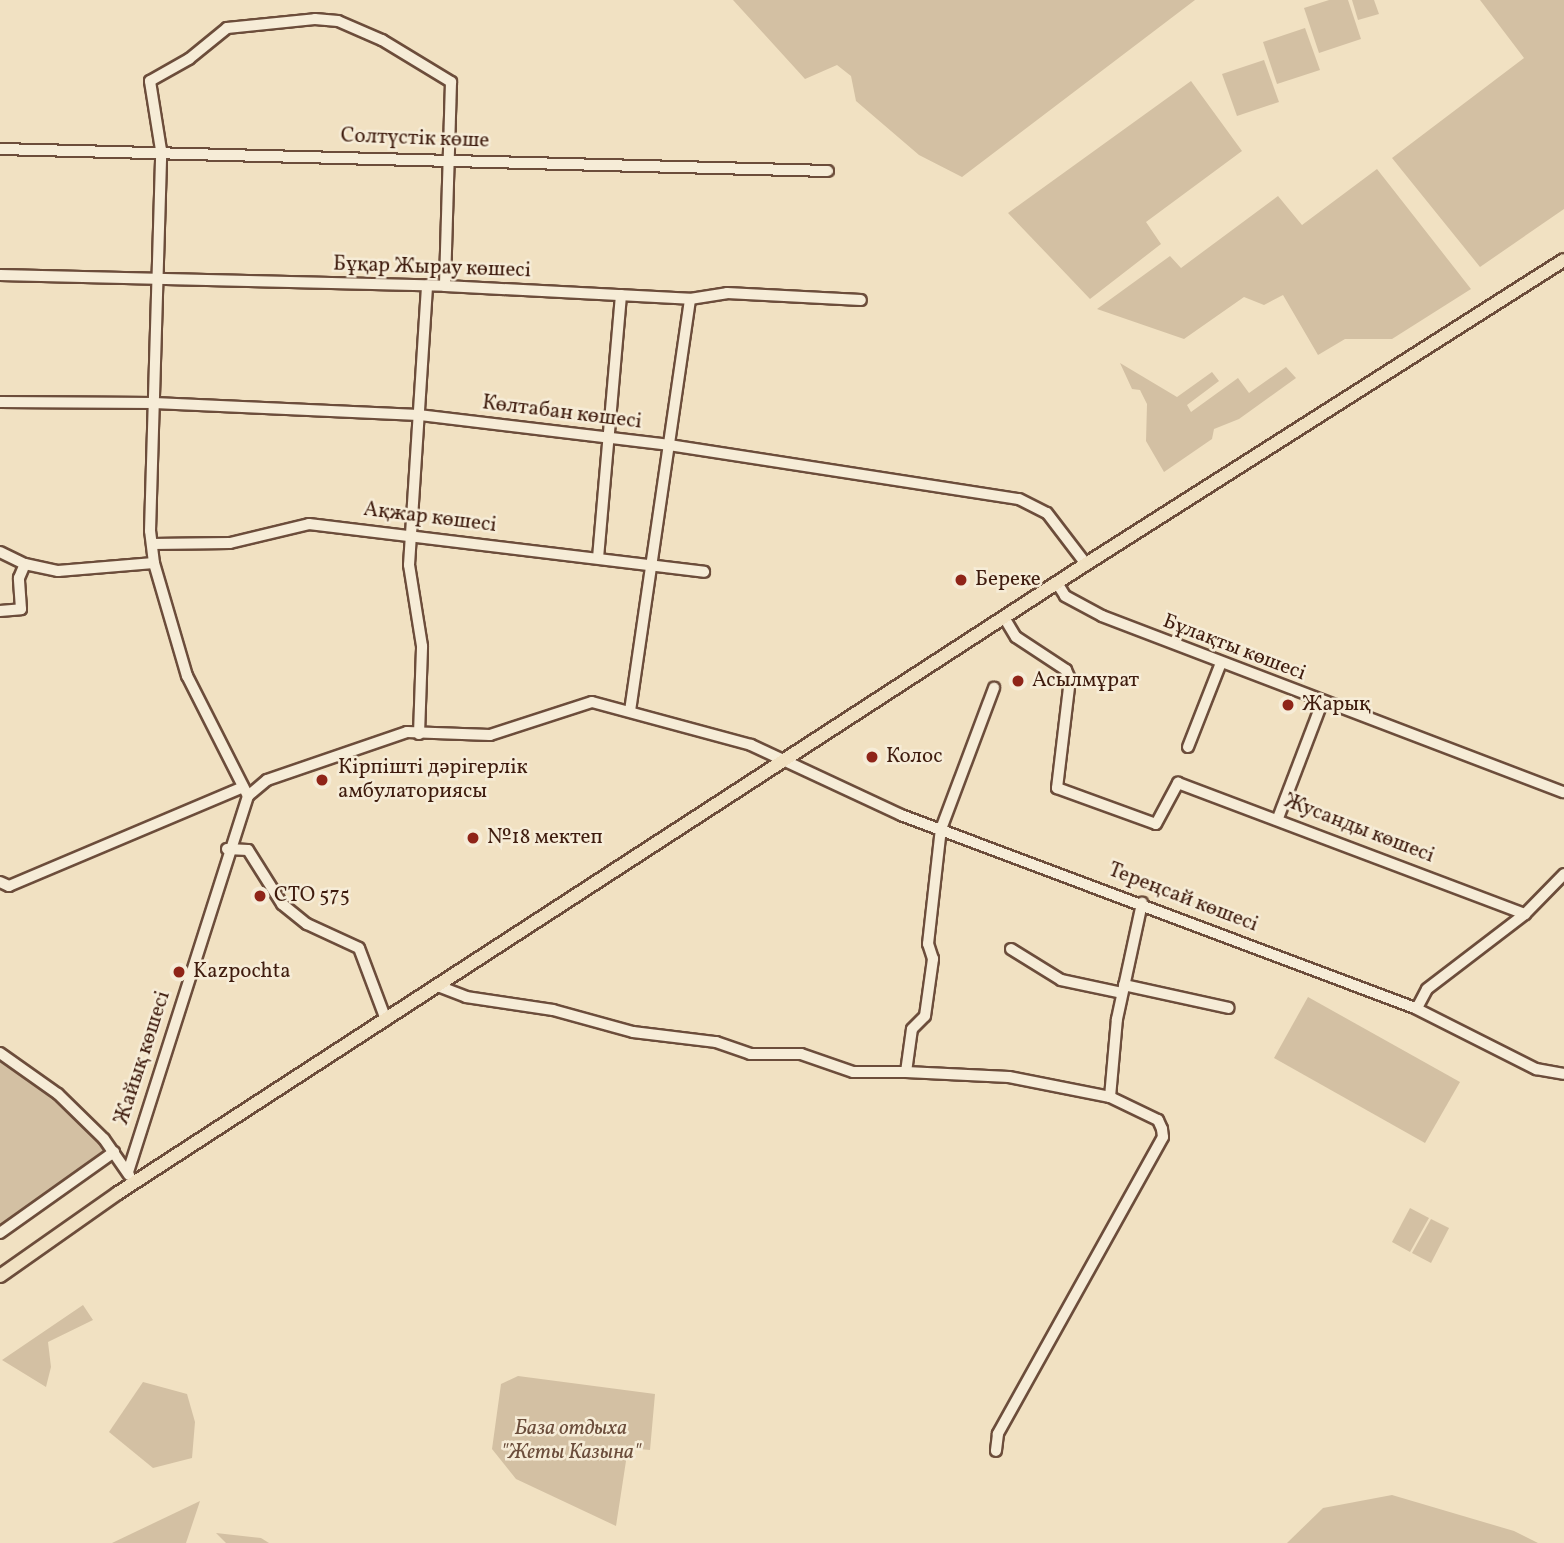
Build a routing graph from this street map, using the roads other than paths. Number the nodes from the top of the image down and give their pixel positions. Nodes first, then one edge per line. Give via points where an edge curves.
1 (0, 149) edge
2 (161, 150) junction
3 (446, 159) junction
4 (828, 172) dead end
5 (1564, 260) edge
6 (0, 275) edge
7 (158, 280) junction
8 (427, 286) junction
9 (445, 286) junction
10 (621, 295) junction
11 (690, 299) junction
12 (861, 300) dead end
13 (0, 402) edge
14 (154, 403) junction
15 (419, 415) junction
16 (608, 438) junction
17 (668, 446) junction
18 (411, 534) junction
19 (152, 544) junction
20 (0, 552) edge
21 (598, 558) junction
22 (154, 563) junction
23 (25, 564) junction
24 (1086, 564) junction
25 (651, 565) junction
26 (704, 572) dead end
27 (1057, 583) junction
28 (0, 611) edge
29 (1005, 619) junction
30 (1221, 663) junction
31 (994, 688) dead end
32 (1322, 703) junction
33 (630, 711) junction
34 (419, 734) junction
35 (1188, 747) dead end
36 (787, 760) junction
37 (245, 792) junction
38 (1564, 792) edge
39 (1278, 818) junction
40 (941, 829) junction
41 (228, 849) junction
42 (1564, 874) edge
43 (0, 884) edge
44 (1142, 903) junction
45 (1525, 914) junction
46 (1012, 949) dead end
47 (438, 986) junction
48 (1123, 989) junction
49 (1228, 1008) dead end
50 (1417, 1008) junction
51 (386, 1020) junction
52 (0, 1053) edge
53 (906, 1072) junction
54 (1564, 1074) edge
55 (1110, 1097) junction
56 (114, 1152) junction
57 (130, 1178) junction
58 (0, 1233) edge
59 (0, 1276) edge
60 (996, 1451) dead end

1 - 2 street, Солтүстік көше
2 - 3 street, Солтүстік көше
2 - 3 street via 150,81 227,28 315,19 338,20 382,40 451,82
2 - 7 street
3 - 4 street, Солтүстік көше
3 - 9 street
5 - 24 main road
6 - 7 street, Бұқар Жырау көшесі
7 - 8 street, Бұқар Жырау көшесі
7 - 14 street
8 - 9 street, Бұқар Жырау көшесі
8 - 15 street
9 - 10 street, Бұқар Жырау көшесі
10 - 11 street, Бұқар Жырау көшесі
10 - 16 street
11 - 12 street, Бұқар Жырау көшесі via 727,292
11 - 17 street
13 - 14 street, Көлтабан көшесі
14 - 15 street, Көлтабан көшесі
14 - 19 street
15 - 16 street, Көлтабан көшесі
15 - 18 street
16 - 17 street, Көлтабан көшесі
16 - 21 street
17 - 24 street, Көлтабан көшесі via 1019,499 1047,513
17 - 25 street
18 - 19 street, Ақжар көшесі via 309,524 230,543
18 - 21 street, Ақжар көшесі
18 - 34 street via 409,565 422,646
19 - 22 street
20 - 23 street
21 - 25 street, Ақжар көшесі
22 - 23 street via 58,571
22 - 37 street via 187,676
23 - 28 street via 19,578 21,609
24 - 27 main road
25 - 26 street, Ақжар көшесі
25 - 33 street
27 - 29 main road
27 - 30 street, Бұлақты көшесі via 1065,596 1102,617
29 - 36 main road
29 - 39 street, Жусанды көшесі via 1016,637 1066,670 1070,679 1055,785 1158,822 1170,790 1178,783
30 - 32 street, Бұлақты көшесі
30 - 35 street
31 - 40 street
32 - 38 street, Бұлақты көшесі
32 - 39 street
33 - 34 street, Тереңсай көшесі via 592,702 490,735
33 - 36 street, Тереңсай көшесі via 751,745
34 - 37 street, Тереңсай көшесі via 407,732 267,780
36 - 40 street, Тереңсай көшесі
36 - 47 main road
37 - 41 street, Жайық көшесі
37 - 43 street, Тереңсай көшесі via 9,886
39 - 45 street, Жусанды көшесі
40 - 44 street, Тереңсай көшесі
40 - 53 street via 925,1016 912,1029
41 - 51 street via 248,850 282,904 329,936 359,948
41 - 57 street, Жайық көшесі
42 - 45 street
44 - 48 street
44 - 50 street, Тереңсай көшесі
45 - 50 street via 1452,966 1427,989
46 - 48 street via 1061,980
47 - 51 main road
47 - 53 street via 466,997 553,1010 633,1032 716,1042 750,1054 801,1054 853,1072
48 - 49 street
48 - 55 street
50 - 54 street, Тереңсай көшесі via 1536,1069
51 - 57 main road
52 - 56 street via 58,1094
53 - 55 street via 1009,1077
55 - 60 street via 1158,1120 1163,1138 1040,1353 998,1434
56 - 57 street
56 - 58 street
57 - 59 main road

